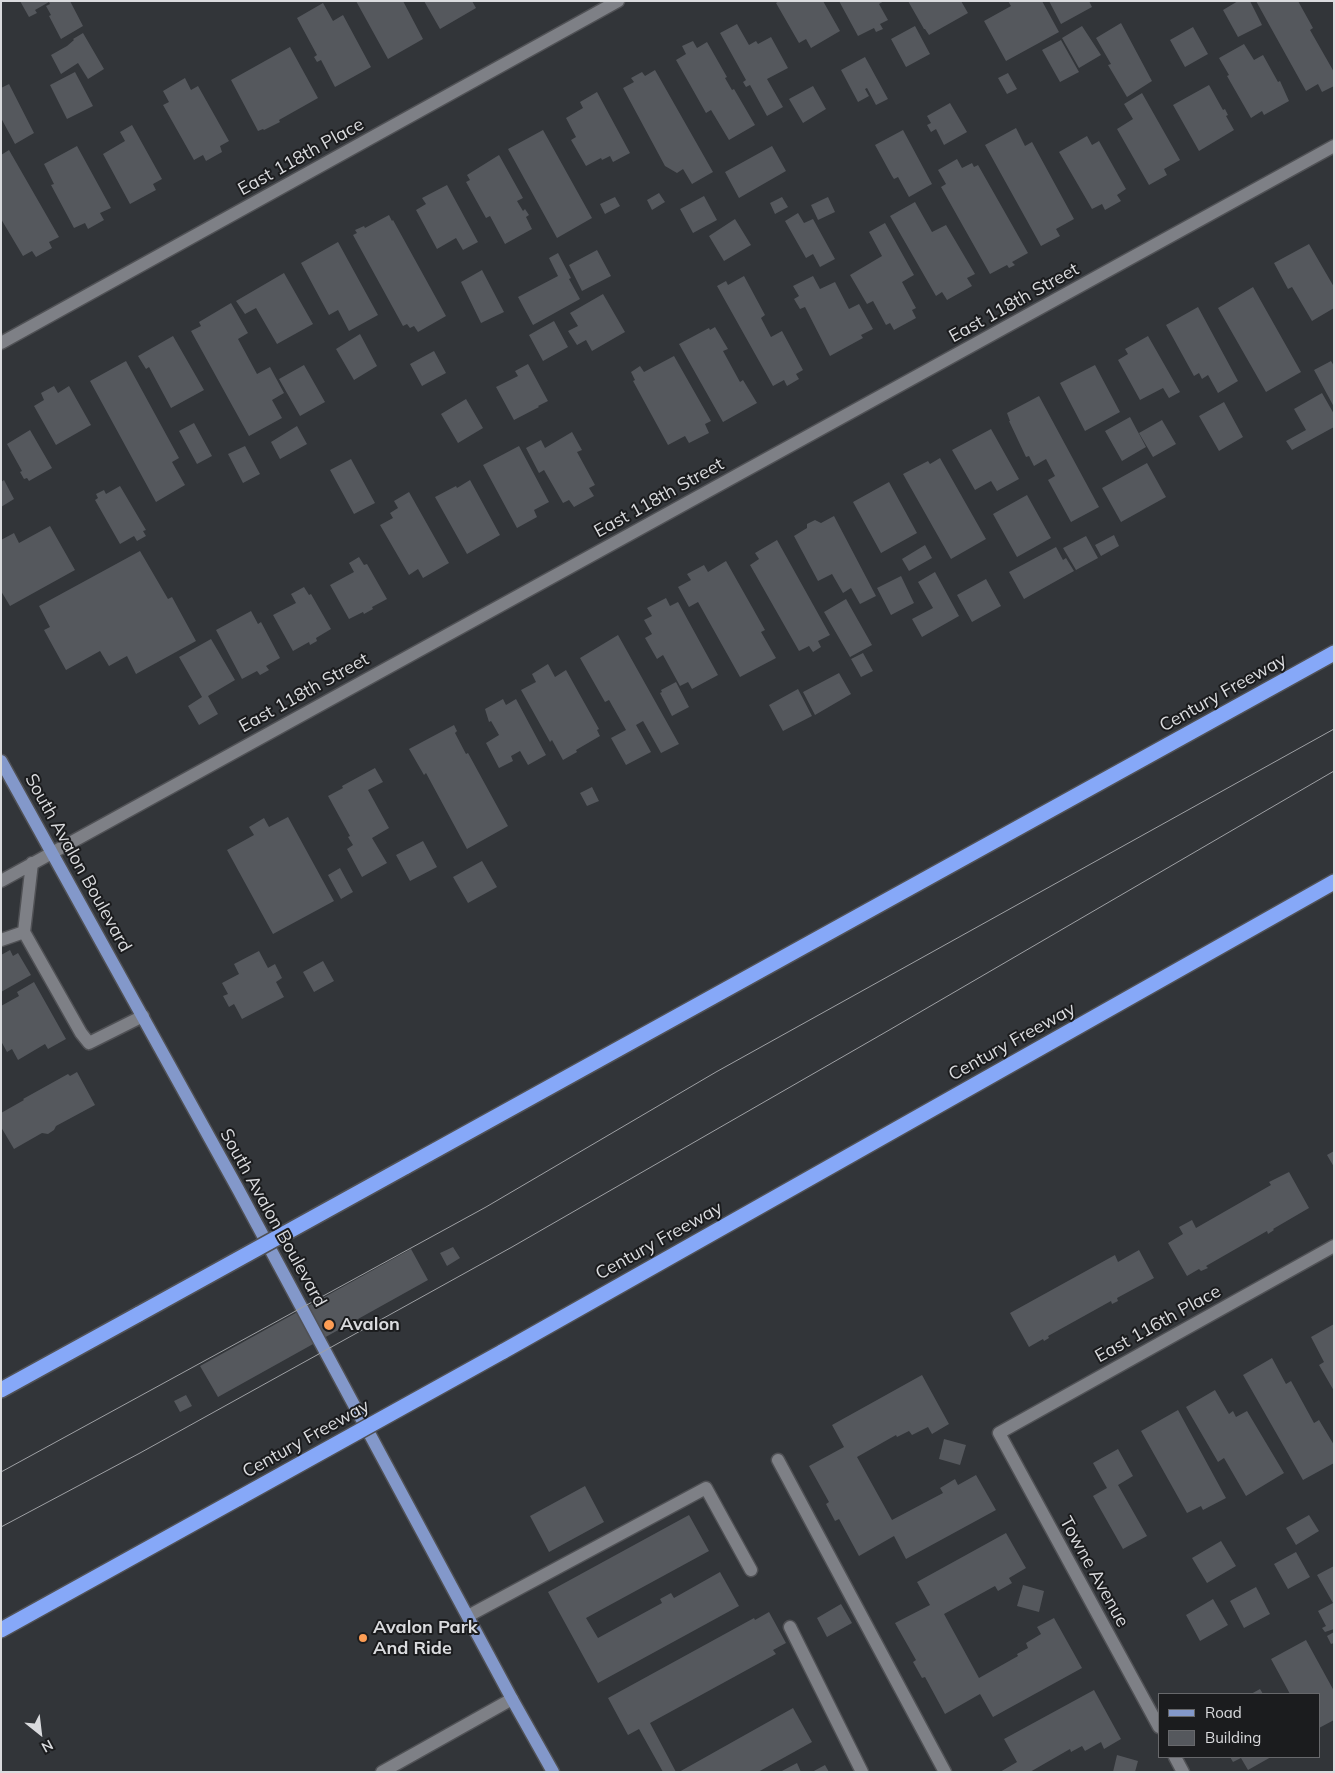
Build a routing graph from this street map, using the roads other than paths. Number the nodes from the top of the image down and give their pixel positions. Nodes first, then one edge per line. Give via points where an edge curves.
1 (618, 1) edge
2 (1334, 146) edge
3 (1, 343) edge
4 (1334, 653) edge
5 (1, 761) edge
6 (53, 852) junction
7 (32, 863) junction
8 (1, 881) edge
9 (1334, 882) edge
10 (24, 932) junction
11 (1, 940) edge
12 (143, 1016) junction
13 (1334, 1246) edge
14 (1, 1390) edge
15 (999, 1433) joint
16 (778, 1460) dead end
17 (751, 1570) dead end
18 (468, 1616) junction
19 (790, 1627) dead end
20 (1, 1630) edge
21 (512, 1699) junction
22 (1158, 1725) edge
23 (1176, 1758) edge
24 (382, 1772) edge
25 (553, 1772) edge
26 (862, 1772) edge
27 (945, 1772) edge
28 (1183, 1772) edge

1 - 3 street, East 118th Place
2 - 6 street, East 118th Street
4 - 14 highway, Century Freeway, bridge
5 - 6 main road, South Avalon Boulevard
6 - 7 street, East 118th Street
6 - 12 main road, South Avalon Boulevard
7 - 8 street, East 118th Street
7 - 10 street
9 - 20 highway, Century Freeway, bridge via 502,1352
10 - 11 street
10 - 12 street via 89,1043
12 - 18 main road, South Avalon Boulevard
13 - 15 street, East 116th Place
15 - 22 street, Towne Avenue
16 - 27 street
17 - 18 street via 706,1488
18 - 21 main road, South Avalon Boulevard
19 - 26 street
21 - 24 street
21 - 25 main road, South Avalon Boulevard
23 - 28 street

